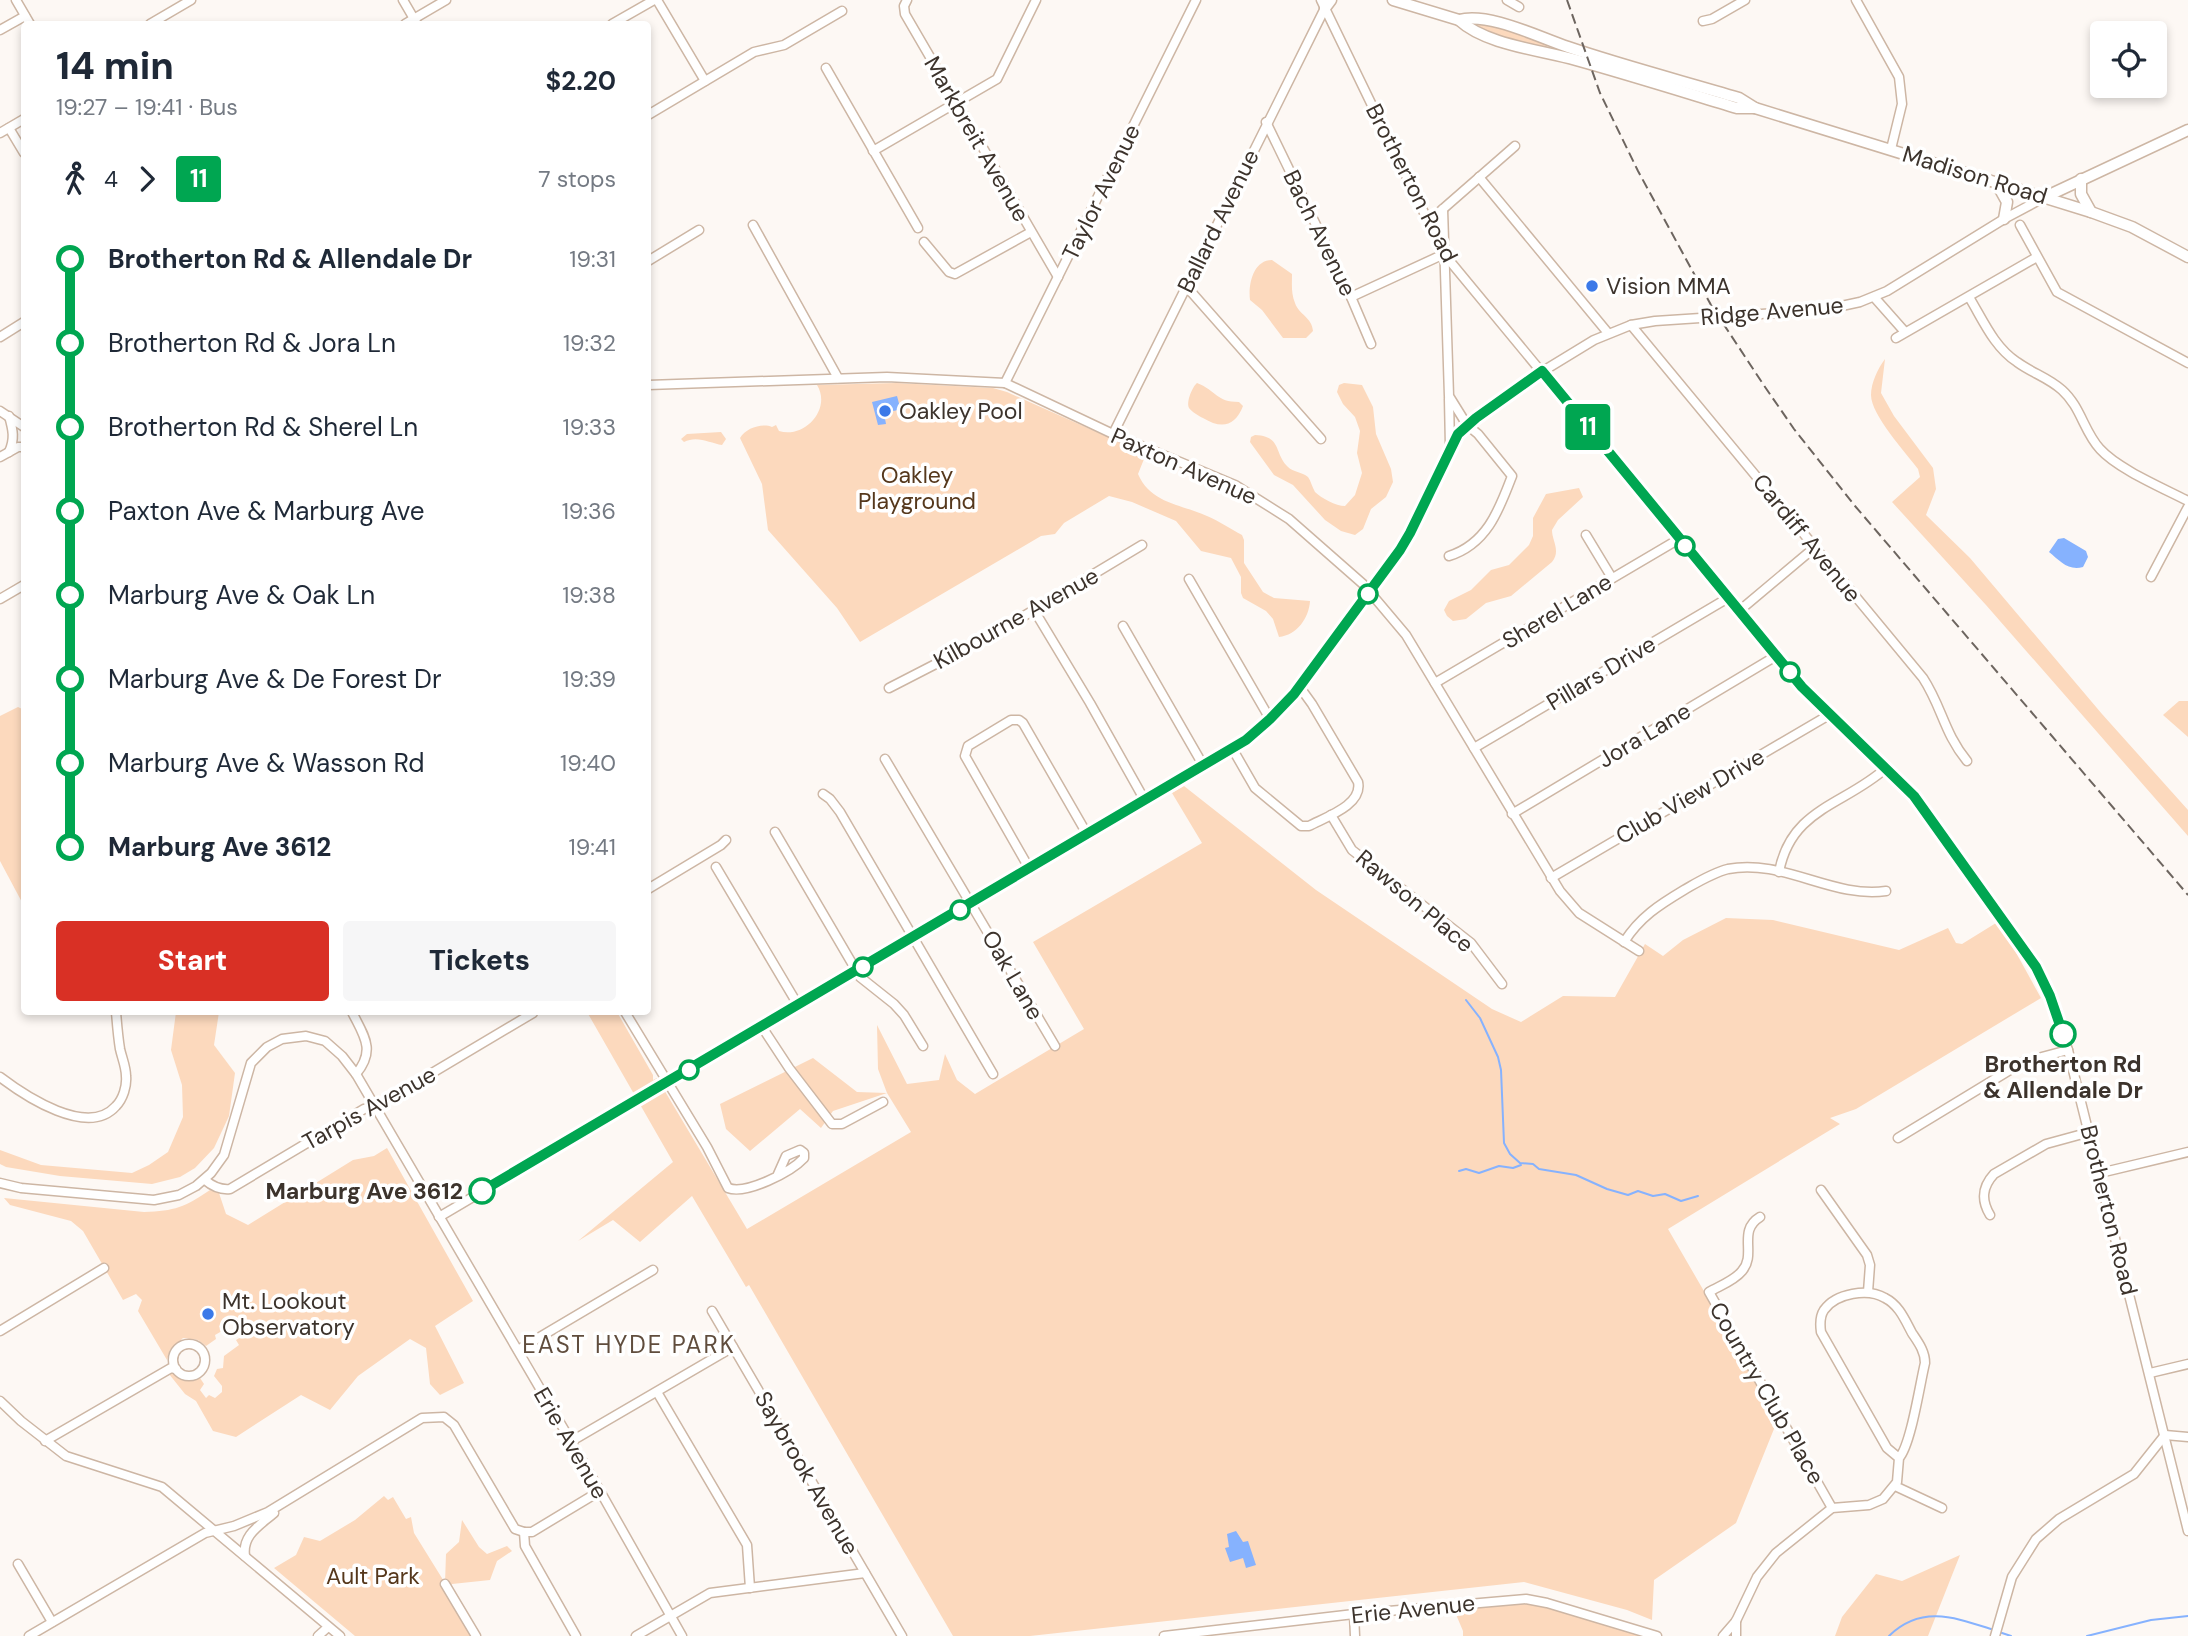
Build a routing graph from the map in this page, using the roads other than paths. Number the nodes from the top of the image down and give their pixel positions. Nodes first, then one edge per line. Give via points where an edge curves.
1 (16, 0) edge
2 (191, 0) edge
3 (403, 0) edge
4 (446, 0) edge
5 (656, 0) edge
6 (907, 0) edge
7 (1036, 0) edge
8 (1196, 0) edge
9 (1393, 0) edge
10 (1507, 0) edge
11 (1745, 0) edge
12 (1856, 0) edge
13 (1408, 2) edge
14 (1325, 3) edge
15 (1519, 7) dead end
16 (842, 11) dead end
17 (25, 16) junction
18 (1459, 20) junction
19 (28, 21) edge
20 (155, 21) edge
21 (415, 21) edge
22 (417, 21) edge
23 (618, 21) edge
24 (1703, 22) dead end
25 (0, 30) edge
26 (826, 68) dead end
27 (705, 81) junction
28 (956, 102) junction
29 (1755, 108) junction
30 (651, 114) edge
31 (21, 121) edge
32 (1266, 122) junction
33 (9, 128) junction
34 (2188, 130) edge
35 (0, 133) edge
36 (1515, 146) dead end
37 (21, 148) edge
38 (1891, 149) junction
39 (873, 151) junction
40 (1479, 177) junction
41 (2081, 179) junction
42 (1997, 184) junction
43 (2045, 197) junction
44 (1443, 209) junction
45 (2091, 212) junction
46 (2004, 219) junction
47 (1428, 222) junction
48 (753, 225) dead end
49 (2020, 225) dead end
50 (918, 228) dead end
51 (699, 230) dead end
52 (1031, 232) junction
53 (924, 242) dead end
54 (1444, 254) junction
55 (2037, 257) junction
56 (2188, 257) edge
57 (651, 259) edge
58 (1058, 277) junction
59 (1186, 286) junction
60 (1351, 297) junction
61 (1874, 297) junction
62 (1969, 297) junction
63 (21, 324) edge
64 (1631, 325) junction
65 (1905, 332) junction
66 (1608, 333) junction
67 (0, 337) edge
68 (1896, 338) dead end
69 (1371, 344) dead end
70 (2188, 363) edge
71 (1542, 371) junction
72 (838, 378) junction
73 (1005, 383) junction
74 (651, 385) edge
75 (1449, 396) junction
76 (0, 411) edge
77 (9, 416) junction
78 (21, 425) edge
79 (1467, 425) junction
80 (1114, 434) junction
81 (1321, 439) dead end
82 (21, 447) edge
83 (1450, 447) junction
84 (9, 452) junction
85 (0, 457) edge
86 (2188, 501) edge
87 (2188, 507) edge
88 (1586, 535) dead end
89 (1679, 538) junction
90 (1142, 545) dead end
91 (1814, 548) junction
92 (1449, 556) dead end
93 (2151, 577) dead end
94 (1189, 579) dead end
95 (1612, 579) junction
96 (21, 587) edge
97 (1370, 591) junction
98 (1728, 598) junction
99 (0, 599) edge
100 (1034, 610) junction
101 (1739, 611) junction
102 (1123, 626) dead end
103 (1776, 656) junction
104 (1435, 683) junction
105 (1299, 686) junction
106 (889, 688) dead end
107 (1829, 715) junction
108 (1270, 719) junction
109 (1232, 748) junction
110 (1474, 748) junction
111 (886, 759) dead end
112 (1967, 761) dead end
113 (1203, 765) junction
114 (1886, 768) junction
115 (822, 794) dead end
116 (1144, 799) junction
117 (1512, 814) junction
118 (1331, 815) junction
119 (775, 832) dead end
120 (1087, 834) junction
121 (726, 840) dead end
122 (716, 867) dead end
123 (1029, 867) junction
124 (1779, 872) junction
125 (1551, 878) junction
126 (651, 887) edge
127 (1886, 891) dead end
128 (971, 903) junction
129 (914, 938) junction
130 (1624, 942) junction
131 (1639, 951) dead end
132 (856, 972) junction
133 (1502, 984) dead end
134 (798, 1005) junction
135 (116, 1015) edge
136 (357, 1015) edge
137 (530, 1015) edge
138 (627, 1015) edge
139 (762, 1027) junction
140 (923, 1046) dead end
141 (1055, 1046) dead end
142 (2068, 1050) junction
143 (356, 1074) junction
144 (993, 1074) dead end
145 (0, 1077) edge
146 (668, 1083) junction
147 (883, 1102) dead end
148 (375, 1107) junction
149 (2090, 1132) junction
150 (1898, 1138) dead end
151 (2188, 1152) edge
152 (2100, 1173) junction
153 (779, 1174) dead end
154 (205, 1180) junction
155 (0, 1183) edge
156 (1821, 1190) dead end
157 (1990, 1215) dead end
158 (439, 1217) junction
159 (1760, 1217) dead end
160 (104, 1268) dead end
161 (653, 1270) dead end
162 (1868, 1292) junction
163 (712, 1311) dead end
164 (0, 1331) edge
165 (733, 1347) junction
166 (518, 1350) junction
167 (2188, 1364) edge
168 (176, 1369) junction
169 (2150, 1373) junction
170 (657, 1392) junction
171 (0, 1401) edge
172 (2165, 1435) junction
173 (2188, 1437) edge
174 (46, 1441) junction
175 (570, 1442) junction
176 (1899, 1458) junction
177 (1895, 1486) junction
178 (600, 1491) junction
179 (283, 1503) junction
180 (1832, 1508) junction
181 (1942, 1508) dead end
182 (214, 1531) junction
183 (520, 1531) junction
184 (2188, 1531) edge
185 (245, 1556) junction
186 (18, 1564) dead end
187 (865, 1573) junction
188 (445, 1584) dead end
189 (750, 1588) junction
190 (1354, 1614) junction
191 (670, 1615) junction
192 (1736, 1621) junction
193 (52, 1622) junction
194 (328, 1627) junction
195 (29, 1636) edge
196 (318, 1636) edge
197 (340, 1636) edge
198 (476, 1636) edge
199 (576, 1636) edge
200 (636, 1636) edge
201 (682, 1636) edge
202 (902, 1636) edge
203 (1164, 1636) edge
204 (1355, 1636) edge
205 (1657, 1636) edge
206 (1723, 1636) edge
207 (1736, 1636) edge
208 (1995, 1636) edge

1 - 17 street
2 - 20 street
3 - 21 street
4 - 22 street
5 - 23 street
5 - 27 street
6 - 28 street, Markbreit Avenue via 905,14
7 - 28 street via 997,79
8 - 58 street, Taylor Avenue
9 - 13 main road, Madison Road
10 - 15 street
11 - 24 street
12 - 38 street via 1899,77 1902,104
13 - 18 main road, Madison Road
14 - 32 street, Ballard Avenue
14 - 47 street, Brotherton Road
16 - 27 street via 790,42 760,50
17 - 19 street
17 - 25 street
18 - 29 main road, Madison Road via 1525,48 1737,108
18 - 29 main road, Madison Road via 1468,17 1508,26 1739,98
26 - 39 street
27 - 30 street
28 - 39 street
28 - 52 street, Markbreit Avenue
29 - 38 main road, Madison Road
31 - 33 street
32 - 59 street, Ballard Avenue
32 - 60 street, Bach Avenue
33 - 35 street
33 - 37 street
34 - 41 main road, Ridge Avenue
36 - 40 street
38 - 42 main road, Madison Road
39 - 50 street
40 - 44 street
40 - 66 street
41 - 43 main road, Ridge Avenue
41 - 45 main road via 2081,194
42 - 43 main road, Madison Road
42 - 46 main road via 2007,202
43 - 45 main road, Madison Road
43 - 46 street, Ridge Avenue
44 - 47 street
44 - 54 street
45 - 56 main road, Madison Road
46 - 61 street, Ridge Avenue
47 - 54 street, Brotherton Road
48 - 72 street
49 - 55 street
51 - 57 street
52 - 53 street via 955,274
52 - 58 street, Markbreit Avenue
54 - 60 street
54 - 71 street, Brotherton Road
54 - 75 street
55 - 62 street
55 - 70 street via 2057,292
58 - 73 street, Taylor Avenue
59 - 80 street, Ballard Avenue
59 - 81 street
60 - 69 street, Bach Avenue
61 - 64 street, Ridge Avenue via 1823,310
61 - 65 street
62 - 65 street
62 - 86 street via 2006,354 2067,394 2106,455
63 - 67 street
64 - 66 street, Ridge Avenue
64 - 91 street, Cardiff Avenue
65 - 68 street
66 - 71 street, Ridge Avenue
71 - 79 street, Ridge Avenue
71 - 89 street, Brotherton Road
72 - 73 street, Paxton Avenue
72 - 74 street, Paxton Avenue
73 - 80 street, Paxton Avenue
75 - 79 street
75 - 83 street
76 - 77 street
77 - 78 street
77 - 84 street via 13,433
79 - 83 street, Ridge Avenue
79 - 92 street via 1512,476 1488,531
80 - 97 street, Paxton Avenue via 1253,495 1289,519
82 - 84 street
83 - 97 street via 1410,533
84 - 85 street
87 - 93 street
88 - 95 street
89 - 95 street, Sherel Lane
89 - 98 street, Brotherton Road
90 - 100 street, Kilbourne Avenue
91 - 101 street
91 - 112 street, Cardiff Avenue via 1923,678 1949,737
94 - 108 street
95 - 104 street, Sherel Lane
96 - 99 street
97 - 104 street, Paxton Avenue via 1406,635
97 - 105 street
98 - 101 street, Brotherton Road
98 - 110 street, Pillars Drive
100 - 106 street, Kilbourne Avenue
100 - 116 street
101 - 103 street, Brotherton Road
102 - 113 street
103 - 107 street, Brotherton Road
103 - 117 street, Jora Lane
104 - 110 street, Paxton Avenue
105 - 108 street
105 - 118 street via 1359,786 1356,799
107 - 114 street, Brotherton Road
107 - 125 street, Club View Drive
108 - 109 street
109 - 113 street
109 - 118 street via 1255,788 1298,824 1309,826
110 - 117 street, Paxton Avenue
111 - 128 street, Oak Lane
113 - 116 street
114 - 124 street via 1806,820 1790,839
114 - 142 street, Brotherton Road via 1914,796 2036,967
115 - 129 street via 840,812
116 - 120 street
117 - 125 street, Paxton Avenue
118 - 133 street, Rawson Place via 1352,850 1471,943
119 - 132 street
120 - 123 street
120 - 123 street via 1023,723 1011,720 968,746 965,756
121 - 126 street
122 - 134 street
123 - 128 street
124 - 127 street via 1839,887
124 - 130 street via 1742,867 1711,875 1646,914
125 - 130 street, Paxton Avenue via 1579,913
128 - 129 street
128 - 141 street, Oak Lane
129 - 132 street
129 - 144 street
130 - 131 street, Paxton Avenue
132 - 134 street
132 - 140 street via 900,1010
134 - 139 street
135 - 145 street via 126,1076 121,1100 111,1111 76,1118
136 - 143 street via 367,1051
137 - 148 street, Tarpis Avenue
138 - 146 street
139 - 146 street
139 - 147 street via 832,1124 842,1124
142 - 149 street, Brotherton Road
142 - 150 street via 2024,1062
143 - 148 street, Erie Avenue
143 - 154 street, Erie Avenue via 325,1041 298,1036 273,1043 251,1063 224,1155
146 - 153 street via 728,1188 751,1188
146 - 158 street
148 - 154 street, Tarpis Avenue via 364,1109 230,1189
148 - 158 street, Erie Avenue
149 - 152 street, Brotherton Road
149 - 157 street via 2046,1144 1994,1174 1984,1193
151 - 152 street
152 - 169 street, Brotherton Road
154 - 155 street, Erie Avenue via 179,1195 154,1200
156 - 162 street via 1867,1255
158 - 166 street, Erie Avenue
159 - 180 street, Country Club Place via 1747,1233 1748,1259 1743,1270 1709,1292
160 - 164 street
161 - 166 street
162 - 176 street via 1898,1308 1924,1353 1911,1424
162 - 176 street via 1826,1308 1821,1332 1888,1448
163 - 165 street, Saybrook Avenue
165 - 170 street
165 - 187 street, Saybrook Avenue
166 - 175 street, Erie Avenue
167 - 169 street
168 - 168 street via 184,1375 198,1373 205,1363 202,1351 194,1345 180,1347 173,1360
168 - 174 street
169 - 172 street, Brotherton Road
170 - 175 street
170 - 189 street via 747,1545
171 - 174 street
172 - 173 street
172 - 184 street, Brotherton Road
172 - 208 street via 2134,1474 2059,1518 2036,1539 2012,1577
174 - 182 street via 66,1456 162,1487
175 - 178 street, Erie Avenue
176 - 177 street
177 - 180 street via 1875,1504
177 - 181 street
178 - 183 street via 532,1532
178 - 191 street, Erie Avenue
179 - 182 street via 253,1520
179 - 183 street via 422,1418 444,1418 454,1425
179 - 185 street via 247,1538
180 - 192 street via 1766,1564
182 - 185 street
182 - 193 street
183 - 199 street
185 - 194 street
186 - 193 street
187 - 189 street
187 - 202 street, Saybrook Avenue
188 - 198 street
189 - 191 street via 710,1593
190 - 203 street, Erie Avenue
190 - 204 street
190 - 205 street, Erie Avenue via 1526,1599
191 - 200 street
191 - 201 street, Erie Avenue
192 - 206 street
192 - 207 street
193 - 195 street
194 - 196 street
194 - 197 street

